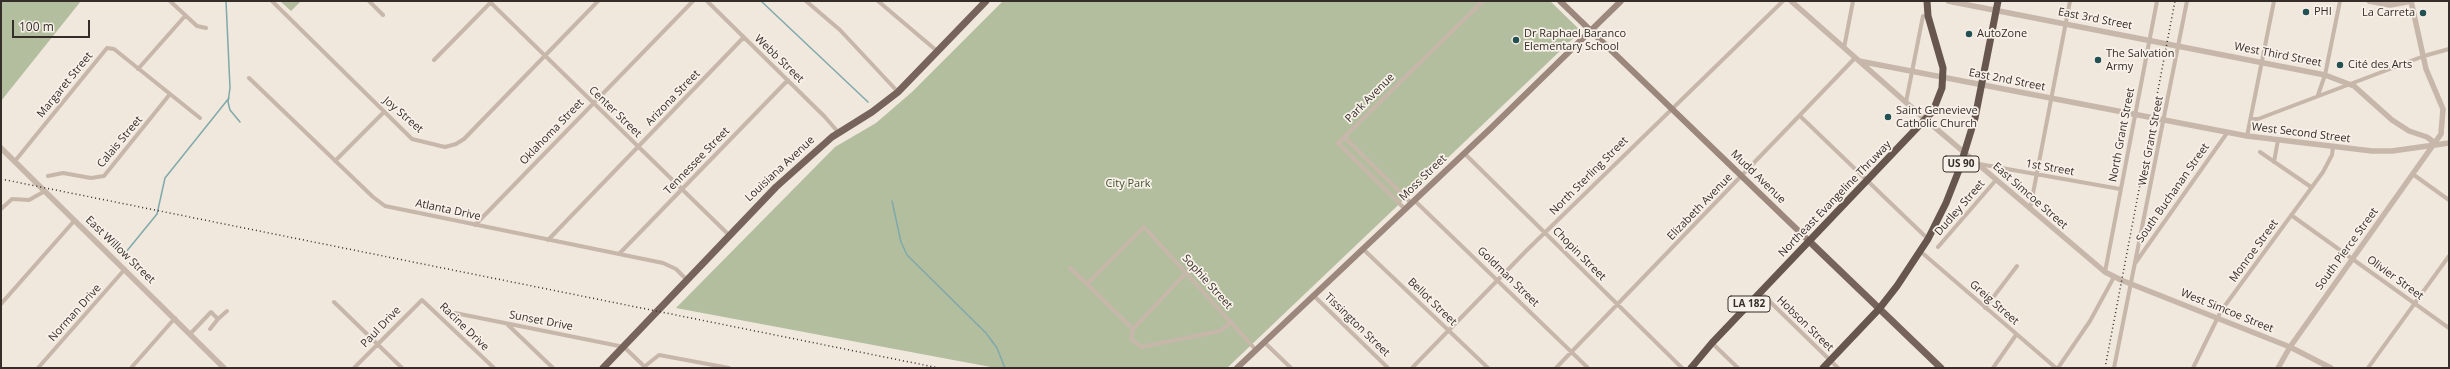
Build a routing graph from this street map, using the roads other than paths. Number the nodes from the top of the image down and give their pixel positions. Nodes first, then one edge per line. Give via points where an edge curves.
1 (170, 1) edge
2 (272, 1) edge
3 (369, 1) edge
4 (598, 1) edge
5 (693, 1) edge
6 (707, 1) edge
7 (806, 1) edge
8 (878, 1) edge
9 (986, 1) edge
10 (1483, 1) edge
11 (1560, 1) edge
12 (1621, 1) edge
13 (1783, 1) edge
14 (1791, 1) edge
15 (1853, 1) edge
16 (1927, 1) edge
17 (1948, 1) edge
18 (1998, 1) edge
19 (2070, 1) edge
20 (2157, 1) edge
21 (2187, 1) edge
22 (2274, 1) edge
23 (2340, 1) edge
24 (2369, 1) edge
25 (2411, 1) edge
26 (490, 2) edge
27 (1996, 10) junction
28 (383, 15) dead end
29 (185, 16) junction
30 (1923, 16) dead end
31 (2066, 24) junction
32 (206, 28) dead end
33 (1590, 31) junction
34 (744, 37) junction
35 (2149, 40) junction
36 (2167, 44) joint
37 (2178, 46) junction
38 (1844, 48) junction
39 (2449, 49) edge
40 (938, 51) junction
41 (545, 56) junction
42 (2424, 56) junction
43 (434, 60) dead end
44 (1857, 60) junction
45 (2262, 62) junction
46 (138, 68) junction
47 (1912, 71) junction
48 (2325, 75) junction
49 (249, 78) dead end
50 (1943, 78) junction
51 (788, 80) junction
52 (2349, 83) junction
53 (1981, 86) junction
54 (898, 92) junction
55 (170, 94) junction
56 (2318, 95) junction
57 (2053, 100) junction
58 (1906, 102) junction
59 (593, 103) junction
60 (1671, 110) junction
61 (384, 112) junction
62 (1800, 116) junction
63 (2135, 116) junction
64 (200, 118) dead end
65 (2152, 119) joint
66 (2251, 119) junction
67 (1926, 120) junction
68 (2165, 122) junction
69 (838, 132) junction
70 (2227, 133) junction
71 (2247, 136) junction
72 (1344, 137) junction
73 (2278, 140) junction
74 (2449, 142) edge
75 (2436, 144) junction
76 (638, 146) junction
77 (2333, 147) junction
78 (1, 148) edge
79 (1464, 152) junction
80 (2260, 152) dead end
81 (1965, 153) junction
82 (15, 161) junction
83 (335, 161) junction
84 (2274, 162) junction
85 (1977, 164) junction
86 (2414, 174) junction
87 (48, 176) dead end
88 (1742, 176) junction
89 (2037, 176) junction
90 (1996, 180) junction
91 (1868, 181) junction
92 (2311, 187) junction
93 (682, 189) junction
94 (2120, 189) junction
95 (45, 191) junction
96 (2449, 200) edge
97 (1413, 201) junction
98 (1, 209) edge
99 (1405, 209) junction
100 (2030, 210) junction
101 (2291, 215) junction
102 (75, 220) junction
103 (475, 225) junction
104 (1545, 233) junction
105 (729, 235) junction
106 (1928, 239) junction
107 (548, 240) junction
108 (1809, 241) junction
109 (1938, 247) dead end
110 (1364, 249) junction
111 (1920, 251) junction
112 (619, 254) junction
113 (2449, 256) edge
114 (2352, 258) junction
115 (2134, 264) junction
116 (2017, 266) dead end
117 (1070, 268) dead end
118 (126, 269) junction
119 (2105, 272) junction
120 (1186, 273) junction
121 (2114, 277) junction
122 (686, 279) junction
123 (1498, 280) junction
124 (1087, 284) junction
125 (2130, 284) junction
126 (1760, 292) junction
127 (1313, 295) junction
128 (422, 300) joint
129 (334, 302) dead end
130 (1, 304) edge
131 (1618, 304) junction
132 (2415, 304) junction
133 (1985, 308) junction
134 (1879, 309) junction
135 (227, 311) dead end
136 (455, 313) dead end
137 (176, 318) junction
138 (2217, 318) junction
139 (218, 319) junction
140 (1231, 322) junction
141 (507, 324) junction
142 (2449, 328) edge
143 (210, 329) dead end
144 (1133, 329) junction
145 (1449, 331) junction
146 (191, 333) junction
147 (2016, 335) junction
148 (1264, 342) junction
149 (1712, 343) junction
150 (377, 344) junction
151 (624, 347) junction
152 (2290, 347) junction
153 (1256, 350) junction
154 (1571, 352) junction
155 (1830, 360) junction
156 (645, 367) edge
157 (38, 368) edge
158 (131, 368) edge
159 (224, 368) edge
160 (354, 368) edge
161 (402, 368) edge
162 (494, 368) edge
163 (554, 368) edge
164 (603, 368) edge
165 (729, 368) edge
166 (1237, 368) edge
167 (1291, 368) edge
168 (1388, 368) edge
169 (1412, 368) edge
170 (1488, 368) edge
171 (1556, 368) edge
172 (1588, 368) edge
173 (1682, 368) edge
174 (1691, 368) edge
175 (1738, 368) edge
176 (1823, 368) edge
177 (1838, 368) edge
178 (1941, 368) edge
179 (1993, 368) edge
180 (2057, 368) edge
181 (2114, 368) edge
182 (2193, 368) edge
183 (2278, 368) edge
184 (2331, 368) edge
185 (2368, 368) edge

1 - 29 street
2 - 61 street, Joy Street
3 - 28 street
4 - 41 street, Joy Street
5 - 59 street, Oklahoma Street
6 - 34 street, Webb Street
7 - 54 street via 845,36
8 - 40 street
9 - 40 main road, Louisiana Avenue
10 - 72 street, Park Avenue
11 - 33 main road, Mudd Avenue
12 - 33 main road, Moss Street
13 - 60 street, North Sterling Street
14 - 38 street, East Simcoe Street
15 - 38 street
16 - 50 highway, Northeast Evangeline Thruway via 1928,16 1942,60
17 - 27 street, East 3rd Street
18 - 27 highway, US 90
19 - 31 street
20 - 35 street, North Grant Street
21 - 37 street, West Grant Street
22 - 45 street
23 - 48 street
24 - 25 street via 2390,5
25 - 42 street, South Pierce Street
26 - 41 street, Center Street
26 - 43 street
27 - 31 street, East 3rd Street
27 - 53 highway, US 90
29 - 32 street via 197,26
29 - 46 street
30 - 47 street
31 - 35 street, East 3rd Street
31 - 57 street
33 - 60 main road, Mudd Avenue
33 - 79 main road, Moss Street
34 - 51 street, Webb Street
34 - 76 street, Arizona Street
35 - 36 street, East 3rd Street
35 - 63 street, North Grant Street
36 - 37 street, West Third Street
37 - 45 street, West Third Street
37 - 68 street, West Grant Street
38 - 44 street, East Simcoe Street
39 - 42 street
40 - 54 main road, Louisiana Avenue
41 - 59 street, Center Street
41 - 61 street, Joy Street via 464,139 450,146 415,140
42 - 52 street
42 - 75 street, South Pierce Street via 2428,75 2441,100 2444,114 2441,134
44 - 47 street, East 2nd Street
44 - 58 street, East Simcoe Street
44 - 62 street, Elizabeth Avenue
45 - 48 street, West Third Street
45 - 66 street
46 - 55 street
46 - 82 street, Margaret Street via 114,49 107,48
47 - 50 street, East 2nd Street
47 - 58 street
48 - 52 street, West Third Street
48 - 56 street
49 - 83 street, Atlanta Drive
50 - 53 street, East 2nd Street
50 - 67 highway, Northeast Evangeline Thruway via 1938,101
51 - 69 street, Webb Street
51 - 93 street, Tennessee Street
52 - 56 street
52 - 75 street, West Third Street via 2392,120
53 - 57 street, East 2nd Street
53 - 81 highway, US 90
54 - 69 main road, Louisiana Avenue via 872,112
55 - 64 street
55 - 87 street, Calais Street via 104,176 91,178 63,173
56 - 66 street via 2258,119
57 - 63 street, East 2nd Street
57 - 89 street
58 - 67 street, East Simcoe Street
59 - 76 street, Center Street
59 - 103 street, Oklahoma Street
60 - 88 main road, Mudd Avenue
60 - 104 street, North Sterling Street
61 - 83 street
62 - 88 street, Elizabeth Avenue
62 - 91 street
63 - 65 street, East 2nd Street
63 - 94 street, North Grant Street
65 - 68 street, West Second Street
66 - 71 street
67 - 81 street, East Simcoe Street
67 - 91 highway, Northeast Evangeline Thruway
68 - 70 street, West Second Street
68 - 115 street, West Grant Street
69 - 105 main road, Louisiana Avenue via 803,160
70 - 71 street, West Second Street
70 - 115 street, South Buchanan Street
71 - 73 street, West Second Street
72 - 97 street, Goldman Street
72 - 99 street, Park Avenue via 1338,143
73 - 77 street, West Second Street
73 - 84 street
74 - 75 street, West Second Street
75 - 77 street, West Second Street via 2385,152
75 - 86 street, South Pierce Street
76 - 93 street, Center Street
76 - 107 street, Arizona Street
77 - 92 street, Monroe Street via 2327,165
78 - 82 street, East Willow Street
79 - 97 main road, Moss Street
79 - 104 street, Chopin Street
80 - 84 street
81 - 85 street, East Simcoe Street
81 - 106 highway, US 90 via 1950,194
82 - 95 street, East Willow Street
83 - 103 street, Atlanta Drive via 381,204
84 - 92 street
85 - 89 street, 1st Street
85 - 90 street, East Simcoe Street
86 - 96 street
86 - 114 street, South Pierce Street
88 - 108 main road, Mudd Avenue
88 - 131 street, Elizabeth Avenue
89 - 94 street, 1st Street
89 - 100 street
90 - 100 street, East Simcoe Street
90 - 109 street, Dudley Street
91 - 106 street
91 - 108 highway, Northeast Evangeline Thruway
92 - 101 street, Monroe Street
93 - 105 street, Center Street
93 - 112 street, Tennessee Street
94 - 119 street, North Grant Street
95 - 98 street via 29,200 12,199
95 - 102 street, East Willow Street
97 - 99 main road, Moss Street
97 - 123 street, Goldman Street
99 - 110 main road, Moss Street
100 - 119 street, East Simcoe Street
101 - 114 street, Olivier Street
101 - 138 street, Monroe Street
102 - 118 street, East Willow Street
102 - 130 street
103 - 107 street, Atlanta Drive
104 - 123 street, North Sterling Street
104 - 131 street, Chopin Street
105 - 122 main road, Louisiana Avenue
106 - 111 highway, US 90
107 - 112 street, Atlanta Drive
108 - 126 highway, Northeast Evangeline Thruway / LA 182
108 - 134 main road, Mudd Avenue
110 - 127 main road, Moss Street
110 - 145 street, Bellot Street
111 - 133 street, Greig Street
111 - 134 highway, US 90
112 - 122 street, Atlanta Drive via 669,265
113 - 132 street
114 - 132 street, Olivier Street
114 - 152 street, South Pierce Street
115 - 125 street, West Grant Street
116 - 133 street
117 - 124 street
118 - 137 street, East Willow Street
118 - 157 street, Norman Drive
119 - 121 street, East Simcoe Street
120 - 124 street, Sophie Street via 1144,227
120 - 140 street, Sophie Street
120 - 144 street
121 - 125 street, West Simcoe Street
121 - 180 street via 2090,321
122 - 151 main road, Louisiana Avenue
123 - 145 street, North Sterling Street
123 - 154 street, Goldman Street
124 - 144 street
125 - 138 street, West Simcoe Street
125 - 181 street, West Grant Street
126 - 149 highway, Northeast Evangeline Thruway / LA 182
126 - 155 street, Hobson Street
127 - 148 main road, Moss Street
127 - 168 street, Tissington Street
128 - 150 street, Paul Drive
128 - 162 street, Racine Drive
129 - 150 street
131 - 154 street, Elizabeth Avenue
131 - 173 street, Chopin Street
132 - 142 street, Olivier Street
132 - 185 street
133 - 147 street, Greig Street
134 - 155 highway
134 - 178 main road, Mudd Avenue
135 - 139 street
136 - 141 street, Sunset Drive
137 - 146 street, East Willow Street
137 - 158 street
138 - 152 street, West Simcoe Street
138 - 182 street, Monroe Street
139 - 143 street
139 - 146 street via 211,312
140 - 144 street via 1220,331 1141,347 1131,339
140 - 153 street, Sophie Street
141 - 151 street, Sunset Drive
141 - 163 street
145 - 169 street, North Sterling Street
145 - 170 street, Bellot Street
146 - 159 street, East Willow Street
147 - 179 street
147 - 180 street, Greig Street
148 - 153 main road, Moss Street
148 - 167 street
149 - 174 highway, Northeast Evangeline Thruway / LA 182
149 - 175 street
150 - 160 street, Paul Drive
150 - 161 street
151 - 156 street
151 - 164 main road, Louisiana Avenue
152 - 183 street, South Pierce Street
152 - 184 street, West Simcoe Street
153 - 166 main road, Moss Street
154 - 171 street, Elizabeth Avenue
154 - 172 street, Goldman Street
155 - 176 highway
155 - 177 street, Hobson Street
156 - 165 street via 653,358 664,356

